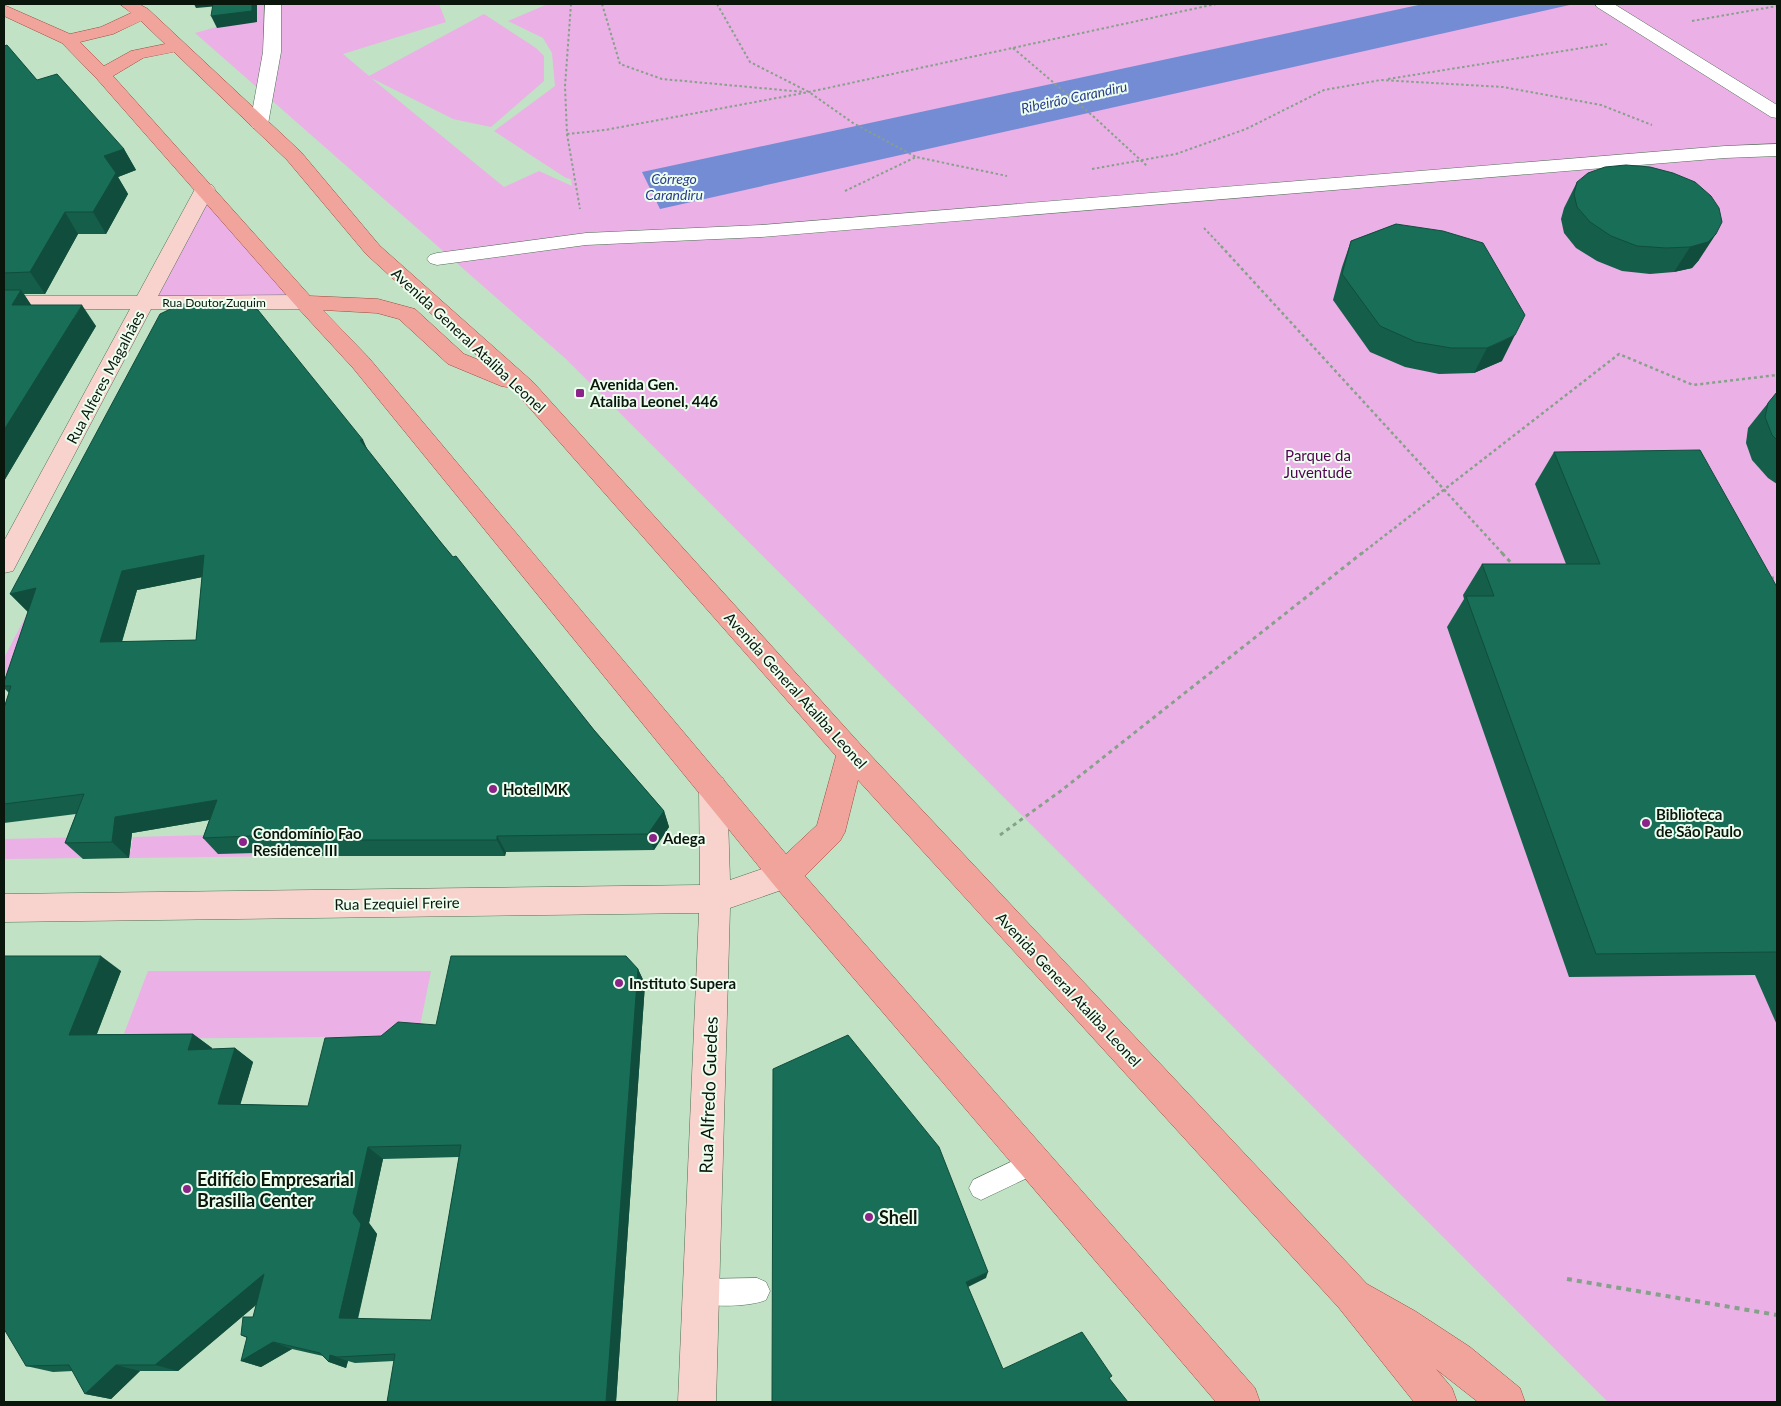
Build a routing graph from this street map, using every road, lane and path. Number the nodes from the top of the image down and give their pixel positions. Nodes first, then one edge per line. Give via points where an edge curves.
1 (273, 4) edge
2 (571, 4) edge
3 (602, 4) edge
4 (717, 4) edge
5 (1216, 4) edge
6 (1606, 5) edge
7 (1777, 6) edge
8 (135, 8) edge
9 (4, 10) edge
10 (1645, 30) junction
11 (68, 40) junction
12 (176, 47) junction
13 (1012, 48) junction
14 (103, 75) junction
15 (1381, 80) junction
16 (809, 92) junction
17 (1777, 113) edge
18 (259, 124) junction
19 (1654, 125) dead end
20 (567, 134) junction
21 (1777, 150) edge
22 (916, 157) junction
23 (1140, 159) junction
24 (1092, 169) dead end
25 (1011, 176) dead end
26 (205, 189) junction
27 (839, 194) dead end
28 (1176, 197) junction
29 (586, 239) junction
30 (437, 259) dead end
31 (304, 302) junction
32 (4, 303) edge
33 (145, 303) junction
34 (1777, 375) edge
35 (524, 387) junction
36 (1443, 489) junction
37 (4, 564) edge
38 (1520, 572) edge
39 (1766, 578) edge
40 (1777, 578) edge
41 (851, 753) junction
42 (713, 788) junction
43 (1000, 835) dead end
44 (785, 875) junction
45 (715, 899) junction
46 (4, 908) edge
47 (1034, 1163) junction
48 (982, 1188) dead end
49 (1567, 1279) dead end
50 (757, 1291) dead end
51 (701, 1292) junction
52 (1352, 1295) junction
53 (1777, 1315) edge
54 (697, 1402) edge
55 (1241, 1402) edge
56 (1438, 1402) edge
57 (1506, 1402) edge

1 - 18 street via 272,52
2 - 20 path via 565,86
3 - 16 path via 620,64 662,80
4 - 16 path via 750,62
5 - 13 path
6 - 10 street
7 - 10 path
8 - 11 main road via 126,24
8 - 12 main road, Avenida General Ataliba Leonel
9 - 11 main road
10 - 15 path via 1620,42
10 - 17 street
11 - 14 main road
12 - 14 main road via 134,54
12 - 18 main road, Avenida General Ataliba Leonel
13 - 16 path
13 - 23 path
14 - 26 main road
15 - 19 path via 1503,87 1601,105
15 - 23 path via 1324,90 1246,129 1176,154
16 - 20 path via 605,130
16 - 22 path via 853,123
18 - 35 main road, Avenida General Ataliba Leonel via 294,156 373,250
20 - 29 path
21 - 28 street
22 - 25 path
22 - 27 path
23 - 24 path
23 - 28 path
26 - 31 main road
26 - 33 street, Rua Alferes Magalhães
28 - 29 street via 761,231
28 - 36 path
29 - 30 street
31 - 33 street, Rua Doutor Zuquim
31 - 35 main road via 362,304 400,311 456,359
31 - 42 main road via 362,363
32 - 33 street, Rua Doutor Zuquim
33 - 37 street, Rua Alferes Magalhães
34 - 36 path via 1693,385 1619,354
35 - 41 main road, Avenida General Ataliba Leonel
36 - 38 path
36 - 43 path via 1062,790
39 - 40 path
41 - 44 main road via 830,832
41 - 52 main road, Avenida General Ataliba Leonel
42 - 44 main road
42 - 45 street, Rua Alfredo Guedes
44 - 45 street, Rua Ezequiel Freire
44 - 47 main road
45 - 46 street, Rua Ezequiel Freire
45 - 51 street, Rua Alfredo Guedes
47 - 48 lane
47 - 55 main road
49 - 53 path
50 - 51 lane
51 - 54 street, Rua Alfredo Guedes
52 - 56 main road, Avenida General Ataliba Leonel
52 - 57 main road via 1420,1334

